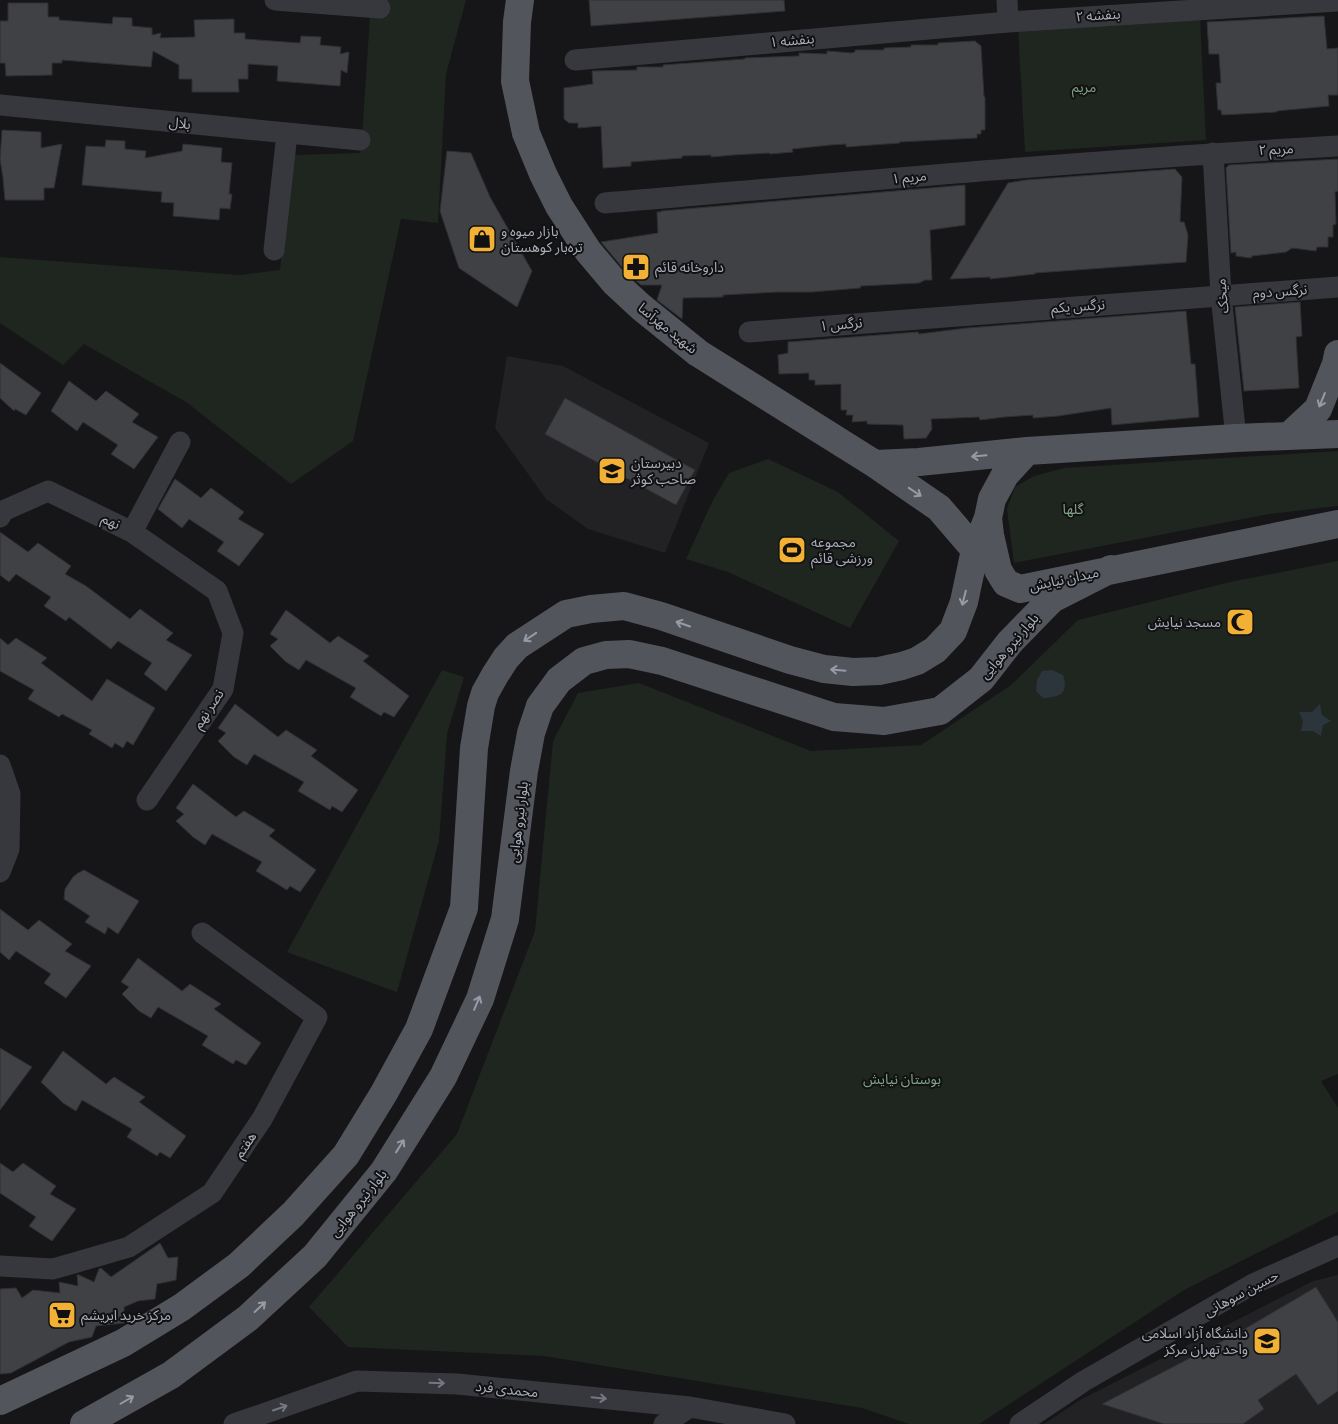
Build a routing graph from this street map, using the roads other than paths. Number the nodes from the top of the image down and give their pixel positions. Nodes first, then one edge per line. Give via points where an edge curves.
1 (276, 0) edge
2 (520, 0) edge
3 (1008, 0) edge
4 (1338, 1) edge
5 (380, 8) dead end
6 (1008, 22) junction
7 (575, 60) dead end
8 (0, 105) edge
9 (287, 134) junction
10 (360, 140) dead end
11 (1338, 146) edge
12 (1213, 153) junction
13 (605, 203) dead end
14 (274, 250) dead end
15 (1338, 287) edge
16 (1221, 295) junction
17 (934, 317) joint
18 (749, 332) dead end
19 (1338, 354) edge
20 (1338, 434) edge
21 (1289, 436) junction
22 (1236, 438) junction
23 (180, 442) dead end
24 (1028, 451) junction
25 (875, 464) junction
26 (0, 516) edge
27 (988, 518) junction
28 (1338, 524) edge
29 (132, 532) junction
30 (975, 550) junction
31 (1111, 569) junction
32 (998, 570) junction
33 (0, 765) edge
34 (147, 800) dead end
35 (0, 872) edge
36 (202, 933) dead end
37 (1338, 1246) edge
38 (0, 1266) edge
39 (0, 1401) edge
40 (690, 1407) junction
41 (84, 1424) edge
42 (234, 1424) edge
43 (664, 1424) edge
44 (785, 1424) edge
45 (1020, 1424) edge

1 - 5 street
2 - 25 main road, شهید مهرآسا via 516,81 526,132 559,206 588,251 641,307 698,353
3 - 6 street
4 - 6 street, بنفشه ۲
6 - 7 street, بنفشه ۱
8 - 9 street, بلال
9 - 10 street, بلال
9 - 14 street
11 - 12 street, مریم ۲
12 - 13 street, مریم ۱
12 - 16 street, میخک
15 - 16 street, نرگس دوم
16 - 17 street, نرگس یکم
16 - 22 street, میخک
17 - 18 street, نرگس ۱
19 -> 21 main road via 1318,409
20 - 21 main road
21 - 22 main road
22 - 24 main road
23 - 29 street, نهم
24 -> 25 main road
24 - 27 main road via 1006,474 992,499
25 -> 30 main road, شهید مهرآسا via 939,508
26 - 29 street, نهم via 3,511 48,491
27 - 30 main road
27 - 32 main road
28 - 31 main road, میدان نیایش
29 - 34 street, نصر نهم via 217,591 233,633 223,689
30 - 32 main road, میدان نیایش
30 -> 39 main road via 964,602 953,631 935,650 902,666 852,672 824,669 624,606 566,614 517,646 495,675 481,706 474,748 464,908 419,1030 346,1155 293,1214 239,1265 182,1307 123,1343
31 - 32 main road, میدان نیایش via 1020,589 1006,583
41 -> 31 main road, بلوار نیرو هوایی via 171,1375 248,1318 315,1256 384,1171 443,1077 480,999 505,919 531,733 540,706 559,680 584,661 606,655 629,654 662,661 834,717 884,721 940,711 981,680 1010,642 1052,599
33 - 35 street via 10,794 9,849
36 - 38 street, هفتم via 317,1017 262,1119 212,1193 129,1247 53,1269
37 - 45 street, حسین سوهانی via 1253,1284 1084,1381
42 -> 40 street, محمدی فرد via 357,1381 457,1384
40 - 43 street
40 - 44 street, محمدی فرد

